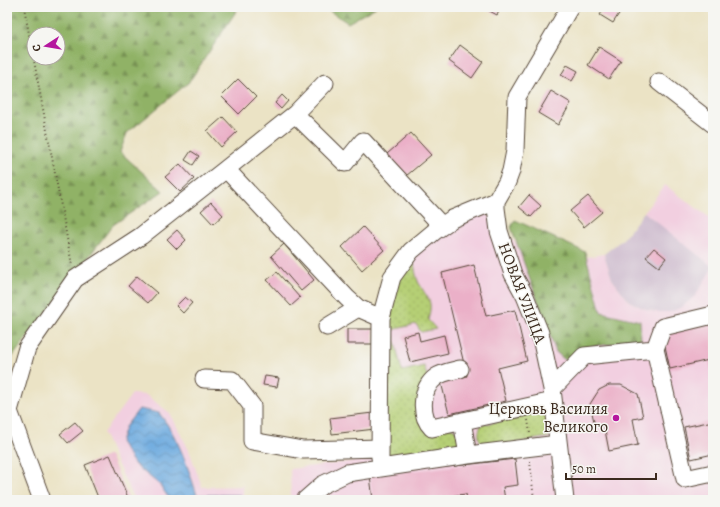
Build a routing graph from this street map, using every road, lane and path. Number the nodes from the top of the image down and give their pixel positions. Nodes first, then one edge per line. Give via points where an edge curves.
1 (24, 7) edge
2 (570, 7) edge
3 (658, 82) dead end
4 (325, 83) dead end
5 (295, 114) junction
6 (713, 124) edge
7 (226, 169) junction
8 (496, 200) junction
9 (442, 226) junction
10 (75, 280) junction
11 (358, 308) junction
12 (713, 315) edge
13 (382, 318) junction
14 (327, 327) dead end
15 (655, 349) junction
16 (460, 369) dead end
17 (204, 380) dead end
18 (552, 395) junction
19 (8, 408) edge
20 (462, 421) junction
21 (558, 444) junction
22 (468, 455) junction
23 (713, 473) edge
24 (42, 500) edge
25 (305, 500) edge
26 (566, 500) edge

1 - 10 path
2 - 8 street via 517,97 511,171
3 - 6 street
4 - 5 street
5 - 7 street
5 - 9 street via 345,164 363,141
7 - 10 street via 141,236
7 - 11 street
8 - 9 street
8 - 18 street, НОВАЯ УЛИЦА via 497,220 504,248 540,333
9 - 13 street via 421,242 392,277
10 - 19 street via 27,348
11 - 13 street
11 - 14 street
12 - 15 street via 663,327
13 - 17 street via 380,453 303,450 252,441 252,406 232,380
15 - 18 street via 584,356
15 - 23 street via 685,479
16 - 20 street via 437,376 430,382 423,400 427,423 432,428
18 - 20 street
18 - 21 street, НОВАЯ УЛИЦА
19 - 24 street
20 - 22 street
21 - 22 street
21 - 26 street, НОВАЯ УЛИЦА
22 - 25 street via 348,474 327,482

